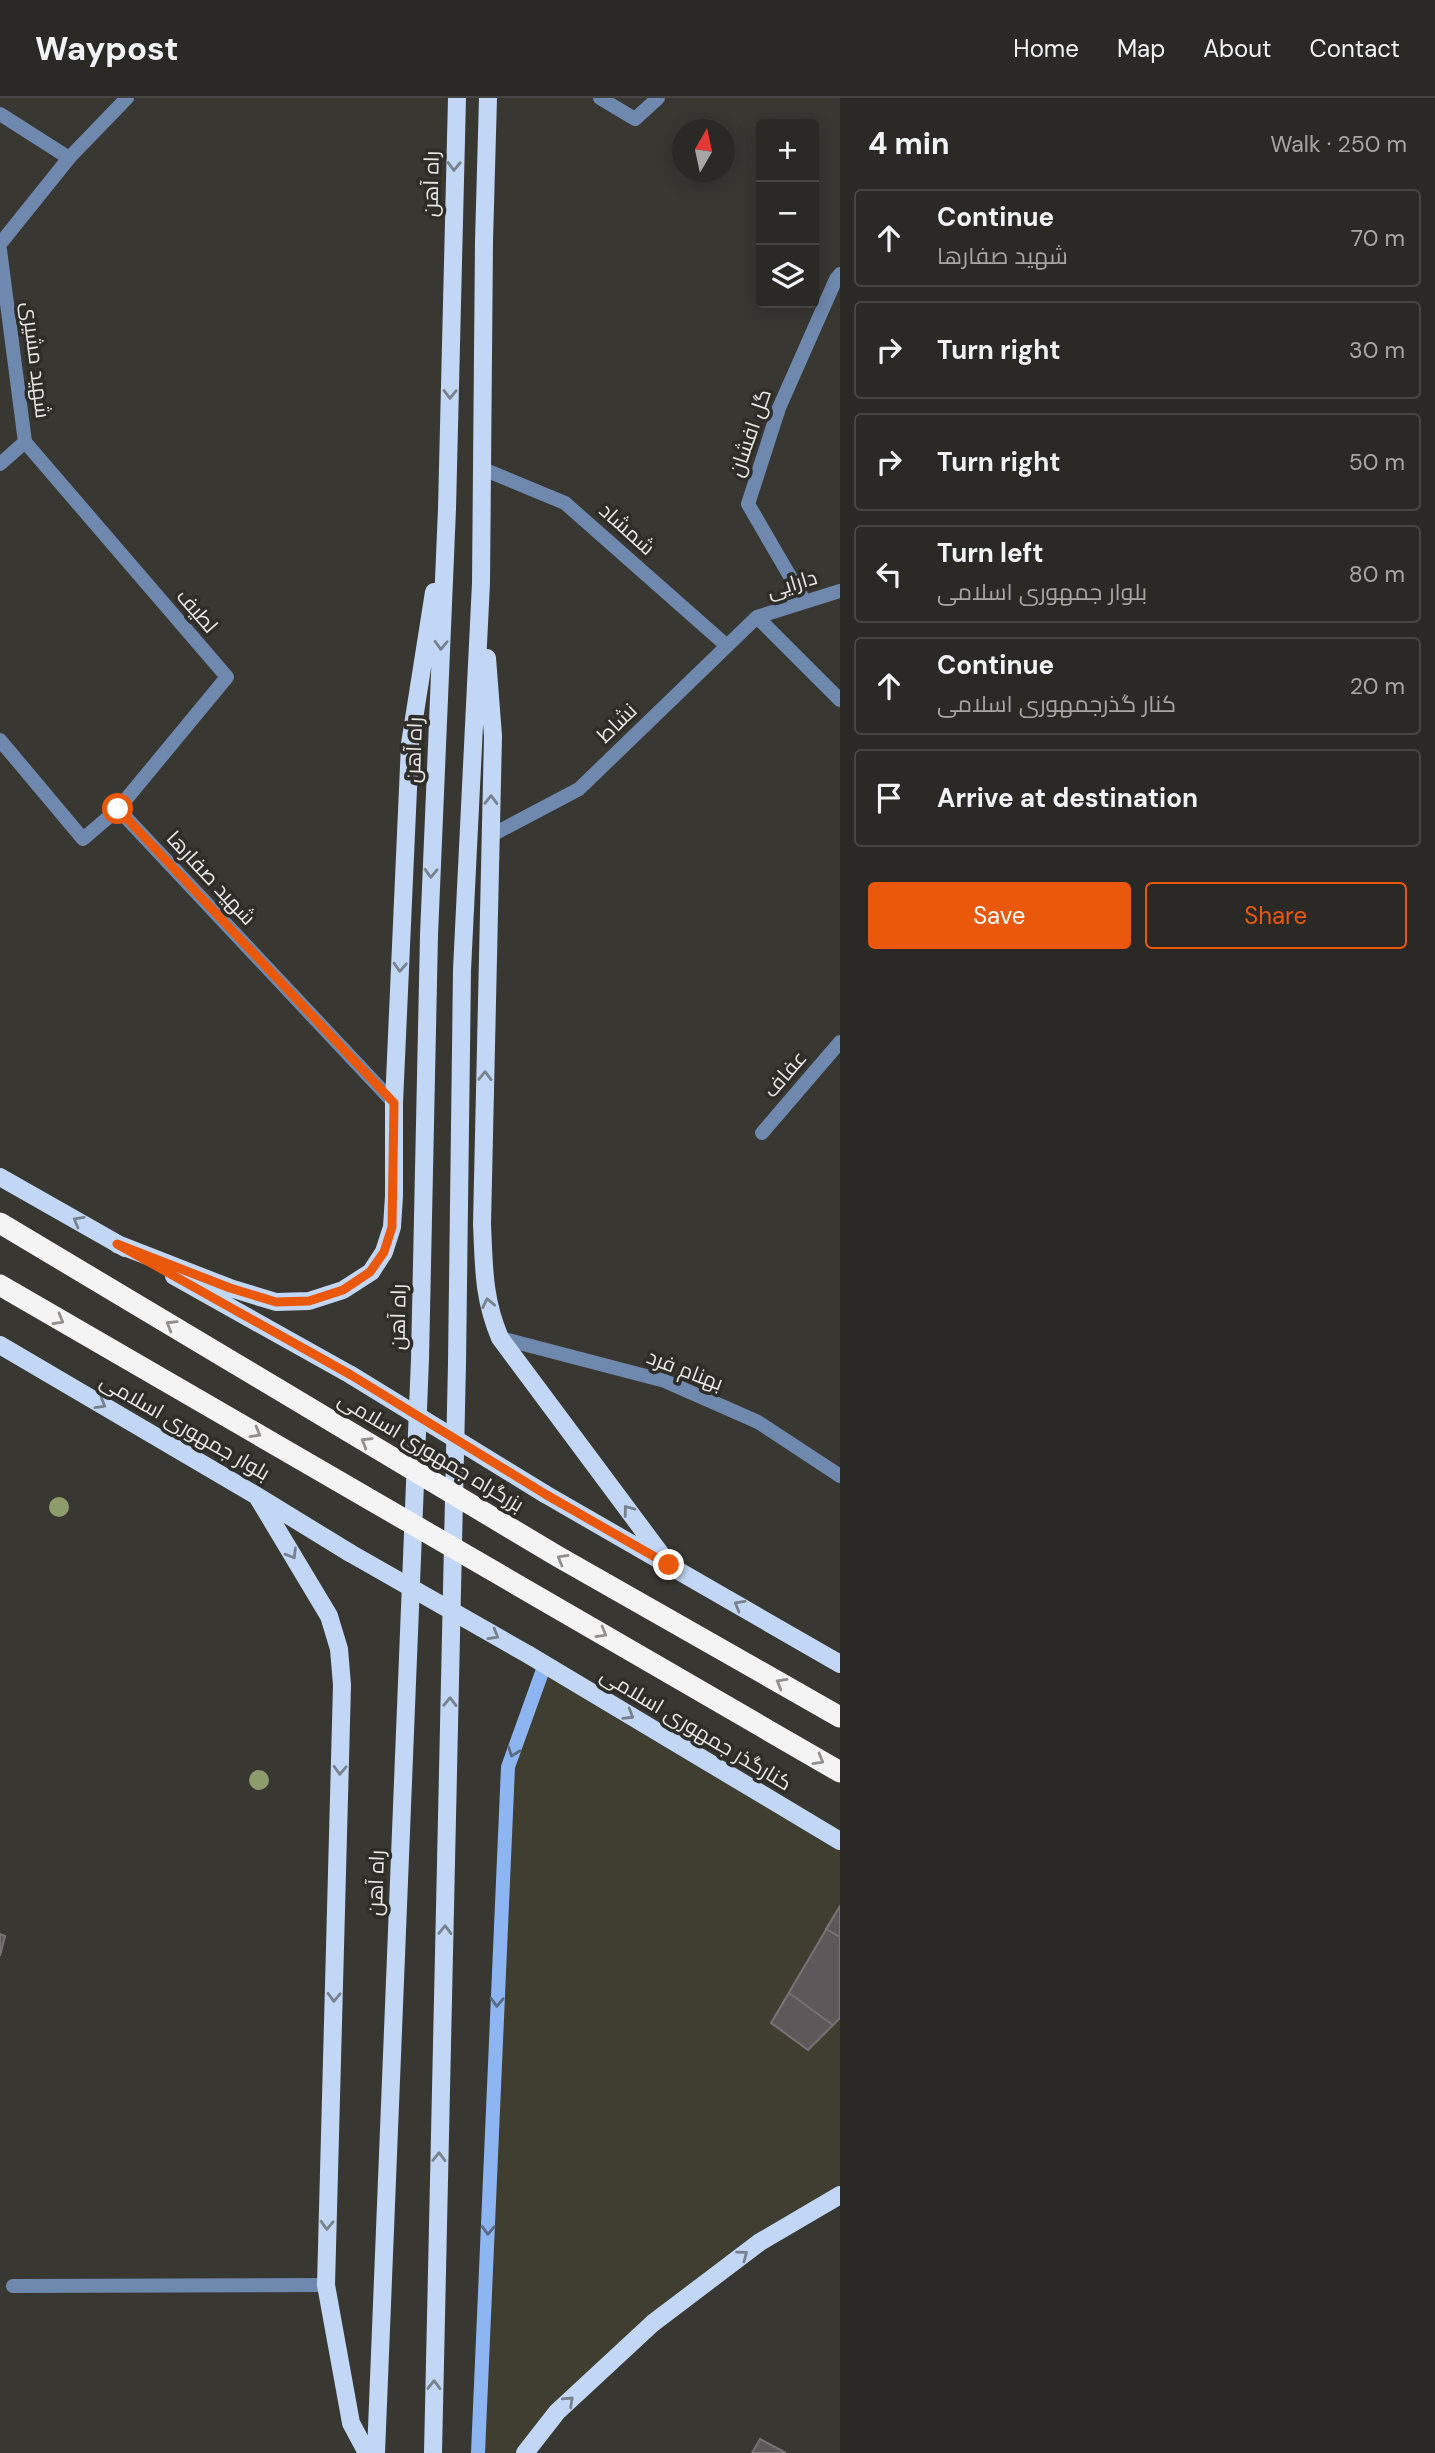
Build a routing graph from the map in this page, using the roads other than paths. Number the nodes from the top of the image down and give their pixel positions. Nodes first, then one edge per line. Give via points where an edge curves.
1 (127, 98) edge
2 (457, 98) edge
3 (488, 98) edge
4 (600, 98) edge
5 (658, 98) edge
6 (0, 114) edge
7 (69, 158) junction
8 (0, 247) edge
9 (840, 274) edge
10 (25, 442) junction
11 (0, 464) edge
12 (483, 469) junction
13 (447, 509) junction
14 (481, 583) junction
15 (840, 592) edge
16 (805, 602) junction
17 (757, 617) junction
18 (727, 646) junction
19 (840, 700) edge
20 (0, 740) edge
21 (118, 809) junction
22 (490, 836) junction
23 (840, 1042) edge
24 (394, 1103) junction
25 (762, 1133) dead end
26 (0, 1177) edge
27 (0, 1223) edge
28 (117, 1244) junction
29 (0, 1285) edge
30 (500, 1338) junction
31 (0, 1345) edge
32 (840, 1476) edge
33 (257, 1496) junction
34 (669, 1565) junction
35 (537, 1659) junction
36 (840, 1664) edge
37 (840, 1717) edge
38 (840, 1772) edge
39 (840, 1841) edge
40 (840, 2195) edge
41 (326, 2285) junction
42 (13, 2286) dead end
43 (368, 2453) edge
44 (376, 2453) edge
45 (433, 2453) edge
46 (478, 2453) edge
47 (525, 2453) edge

1 - 7 street
2 -> 13 main road, راه آهن
3 - 12 main road
4 - 5 street via 635,119
6 - 7 street
7 - 8 street
8 - 10 street, شهید مشیری
9 - 16 street, گل افشان via 779,408 748,504
10 - 11 street, شهید مشیری
10 - 21 street, لطیف via 227,677
12 - 14 main road
12 - 18 street, شمشاد via 565,503
13 -> 24 main road via 410,744
13 -> 44 main road, راه آهن via 429,935 420,1359
22 -> 14 main road via 493,736
45 -> 14 main road via 462,970
15 - 16 street, دارایی
16 - 17 street, دارایی
17 - 18 street, نشاط
17 - 19 street
18 - 22 street, نشاط via 579,789
20 - 21 street via 83,839
21 - 24 street, شهید صفارها
30 -> 22 main road via 485,1290 482,1224
23 - 25 street, عفاف
24 - 28 main road via 392,1227 384,1252 370,1272 343,1290 309,1301 276,1302
28 -> 26 main road
37 -> 27 highway, بزرگراه جمهوری اسلامی, bridge via 558,1556
28 - 34 main road, bridge via 351,1375
29 -> 38 highway, bridge
30 - 32 street, بهنام فرد via 665,1381 758,1422
34 -> 30 main road
31 -> 33 main road, بلوار جمهوری اسلامی
33 -> 35 main road, بلوار جمهوری اسلامی, bridge
33 -> 41 main road via 329,1616 339,1649 342,1685
36 -> 34 main road
35 -> 39 main road, کنارگذر جمهوری اسلامی
35 -> 46 main road via 508,1767
47 -> 40 main road via 557,2412 653,2323 760,2242
41 - 42 street
41 - 43 main road via 351,2423

